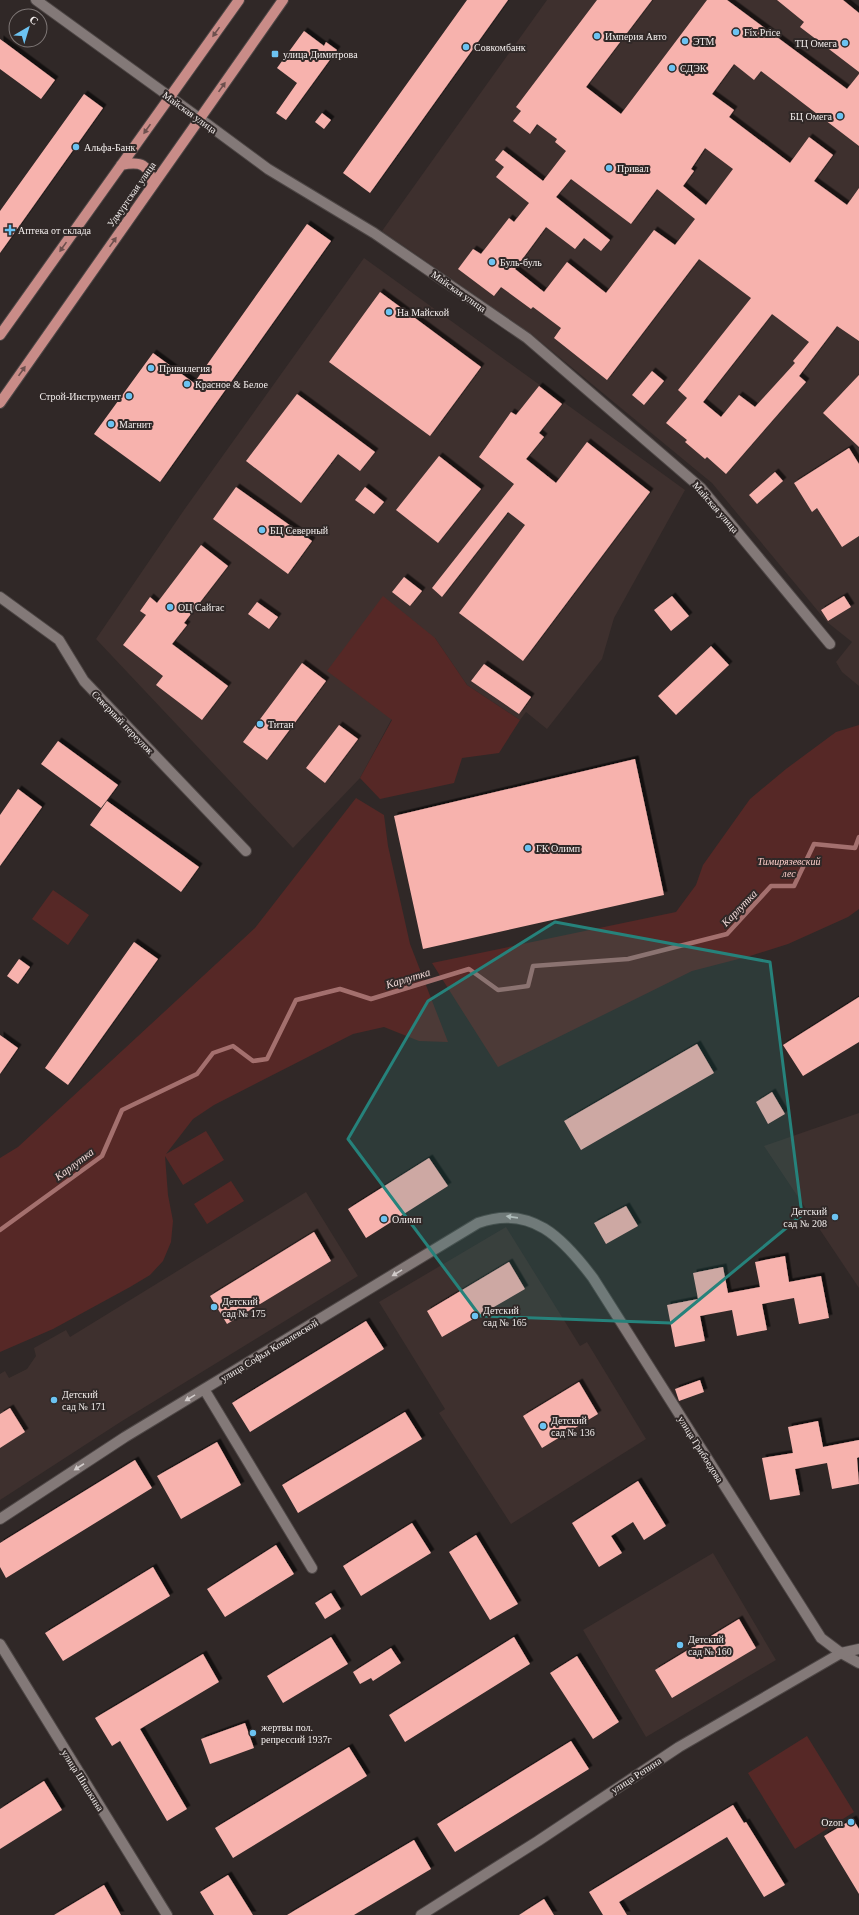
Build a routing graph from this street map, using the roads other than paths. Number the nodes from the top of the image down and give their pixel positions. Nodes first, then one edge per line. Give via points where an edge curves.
1 (36, 0) edge
2 (239, 0) edge
3 (283, 0) edge
4 (169, 98) junction
5 (199, 118) junction
6 (121, 165) junction
7 (153, 185) junction
8 (0, 335) edge
9 (0, 403) edge
10 (0, 597) edge
11 (830, 644) dead end
12 (246, 851) dead end
13 (548, 1230) joint
14 (204, 1389) junction
15 (0, 1519) edge
16 (312, 1568) dead end
17 (0, 1644) edge
18 (859, 1648) edge
19 (841, 1653) junction
20 (859, 1663) edge
21 (167, 1915) edge
22 (421, 1915) edge

1 - 4 street, Майская улица
2 -> 4 main road
5 -> 3 main road, Удмуртская улица
4 - 5 street, Майская улица
4 -> 6 main road
5 - 7 main road, Удмуртская улица
5 - 11 street, Майская улица via 268,169 374,233 527,338 702,488
6 - 7 main road via 135,162 144,166 150,172
6 -> 8 main road
9 -> 7 main road, Удмуртская улица
10 - 12 street, Северный переулок via 59,640 84,681
13 -> 14 street, улица Софьи Ковалевской via 522,1219 504,1216 478,1223
13 - 19 street, улица Грибоедова via 577,1256 593,1278 821,1638
14 -> 15 street, улица Софьи Ковалевской
14 - 16 street
17 - 21 street, улица Шишкина
18 - 19 street, улица Репина
19 - 20 street, улица Грибоедова
19 - 22 street, улица Репина via 679,1747

